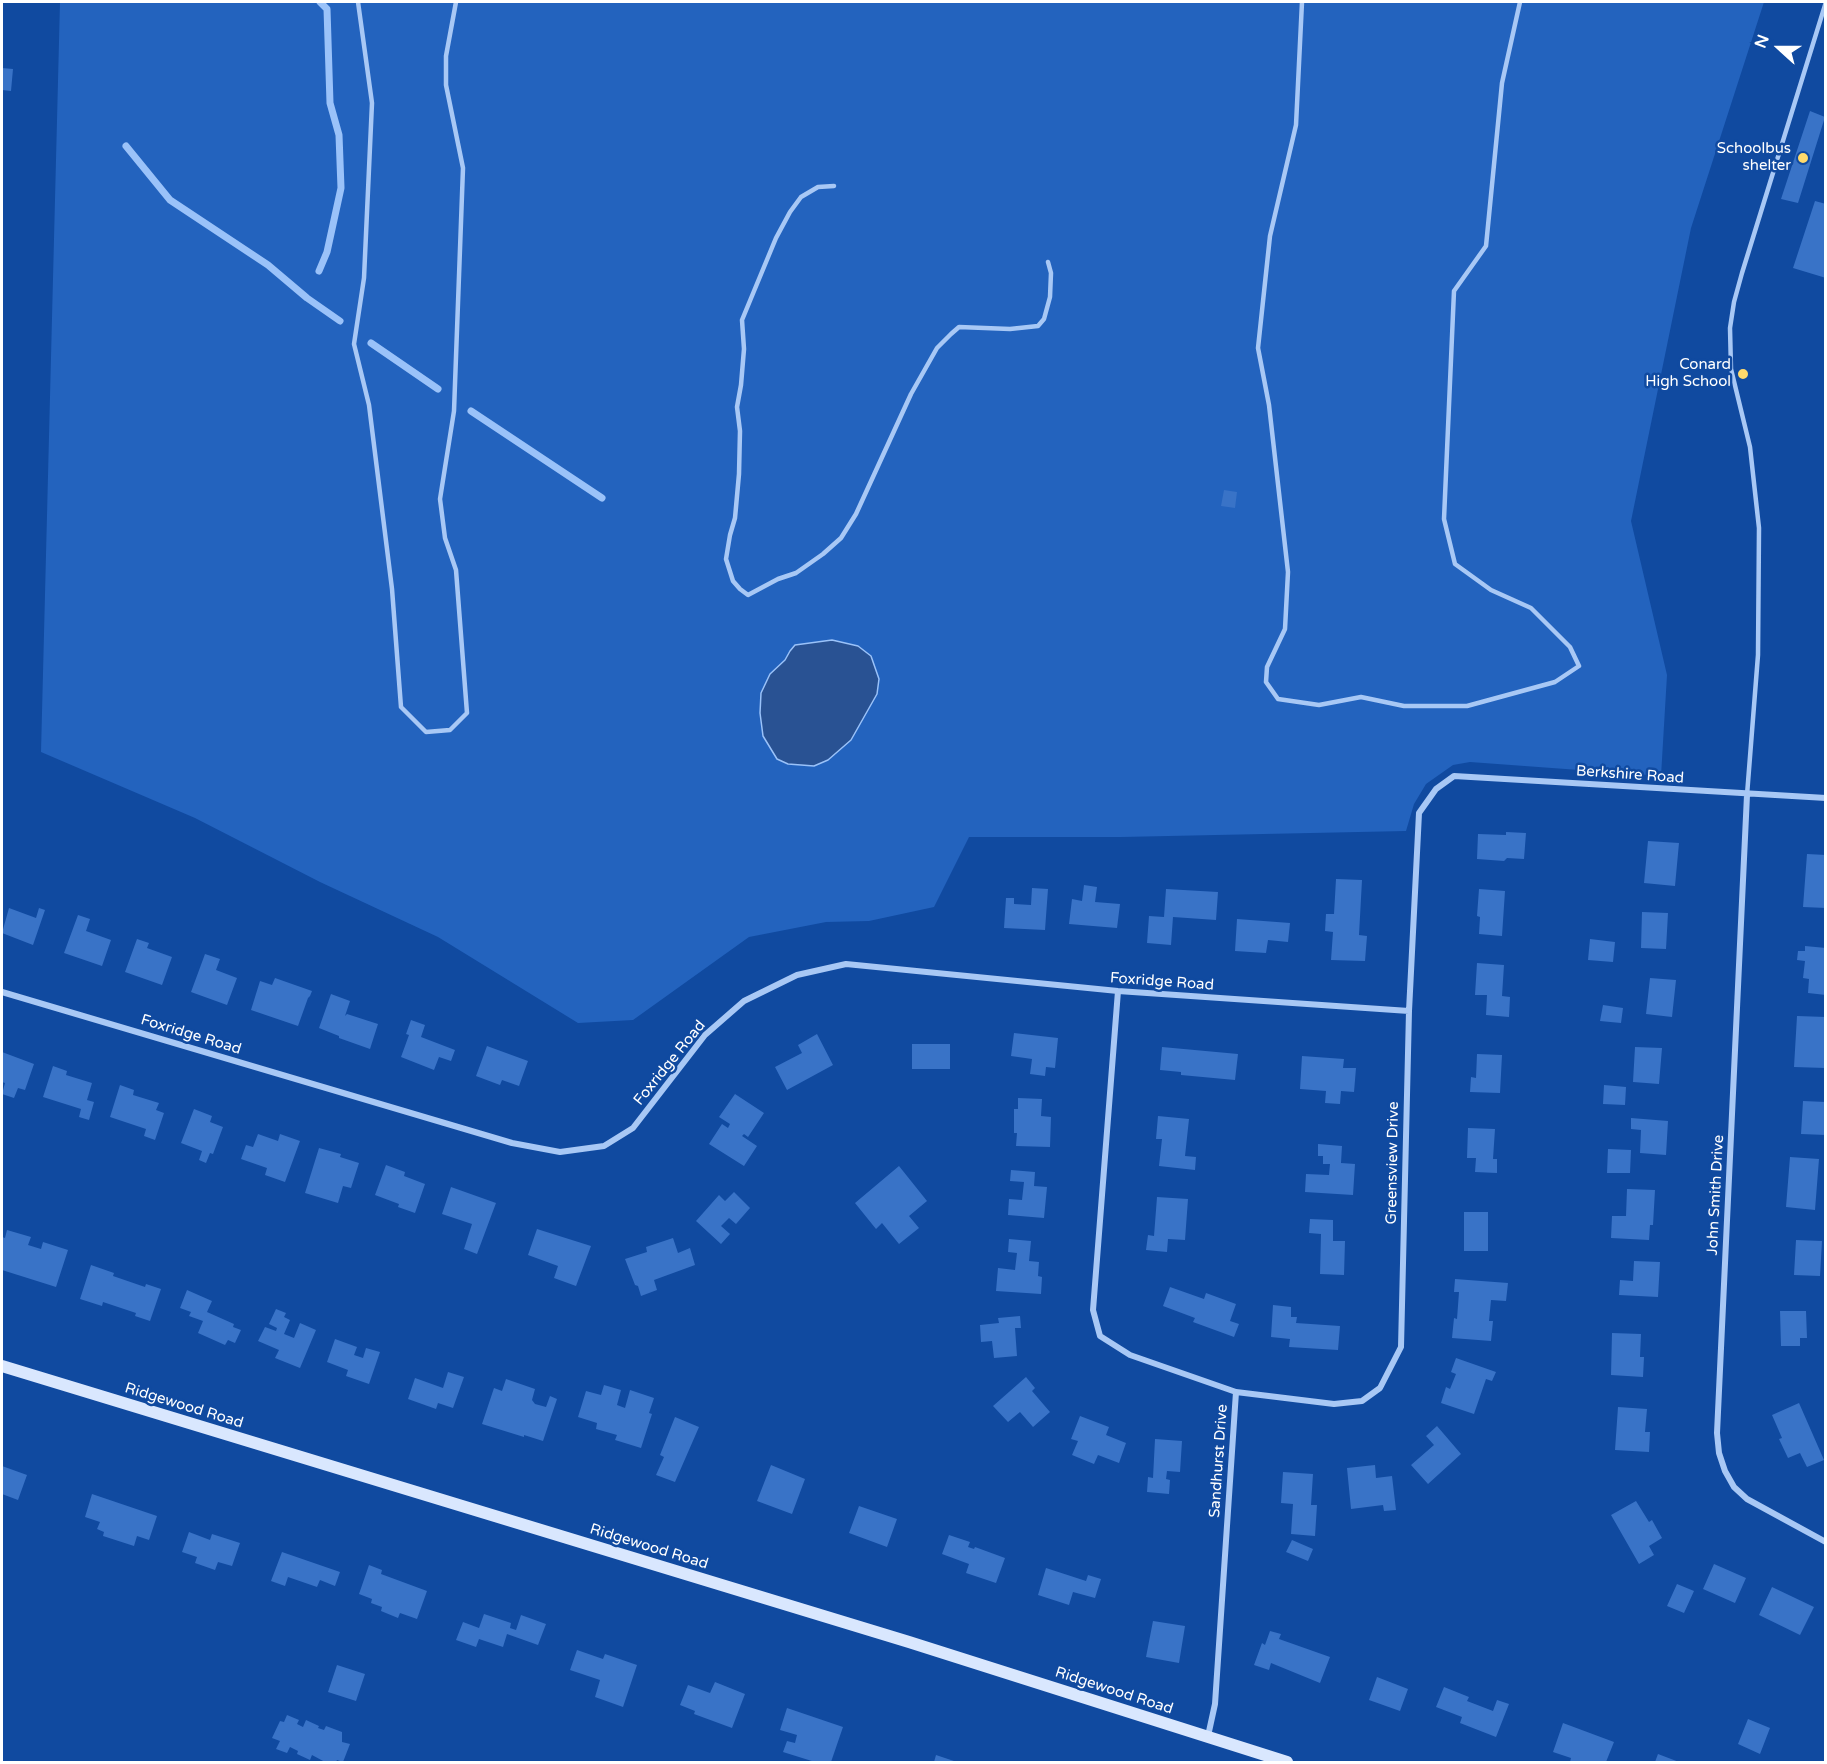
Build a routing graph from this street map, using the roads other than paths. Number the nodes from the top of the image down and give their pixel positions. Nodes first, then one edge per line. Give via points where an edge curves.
1 (358, 2) edge
2 (456, 2) edge
3 (1302, 2) edge
4 (1520, 2) edge
5 (1826, 2) edge
6 (834, 186) dead end
7 (1048, 262) dead end
8 (1437, 789) joint
9 (1748, 795) junction
10 (1826, 798) edge
11 (1118, 991) junction
12 (2, 992) edge
13 (1408, 1011) junction
14 (2, 1366) edge
15 (1236, 1392) junction
16 (1826, 1542) edge
17 (1207, 1737) junction
18 (1287, 1762) edge

1 - 2 lane via 372,103 364,279 354,344 369,405 392,589 400,707 426,732 450,730 467,713 456,570 445,537 440,499 454,411 462,180 446,85 446,56
3 - 4 lane via 1296,125 1270,236 1258,348 1269,405 1288,572 1285,629 1267,667 1266,682 1278,699 1319,705 1361,697 1404,706 1467,706 1555,682 1579,666 1570,647 1531,608 1491,590 1455,564 1444,519 1454,291 1486,246 1502,83
5 - 9 lane via 1742,273 1730,328 1731,369 1750,447 1759,528 1758,655
6 - 7 lane via 818,187 801,197 790,212 742,320 744,349 737,407 740,474 726,559 733,581 748,595 814,562 841,538 856,514 910,394 932,356 951,334 959,327 1038,326 1050,297
8 - 9 street, Berkshire Road via 1454,776
8 - 13 street, Greensview Drive via 1419,813
9 - 10 street, Berkshire Road
9 - 16 street, John Smith Drive via 1719,1452 1734,1487 1747,1499
11 - 12 street, Foxridge Road via 846,963 797,975 744,1001 705,1035 633,1128 604,1146 560,1152 512,1143
11 - 13 street, Foxridge Road
11 - 15 street, Sandhurst Drive via 1093,1310 1100,1336 1130,1355
13 - 15 street, Greensview Drive via 1401,1347 1380,1388 1362,1401 1334,1404
14 - 17 main road, Ridgewood Road via 909,1642
15 - 17 street, Sandhurst Drive via 1215,1704
17 - 18 main road, Ridgewood Road

